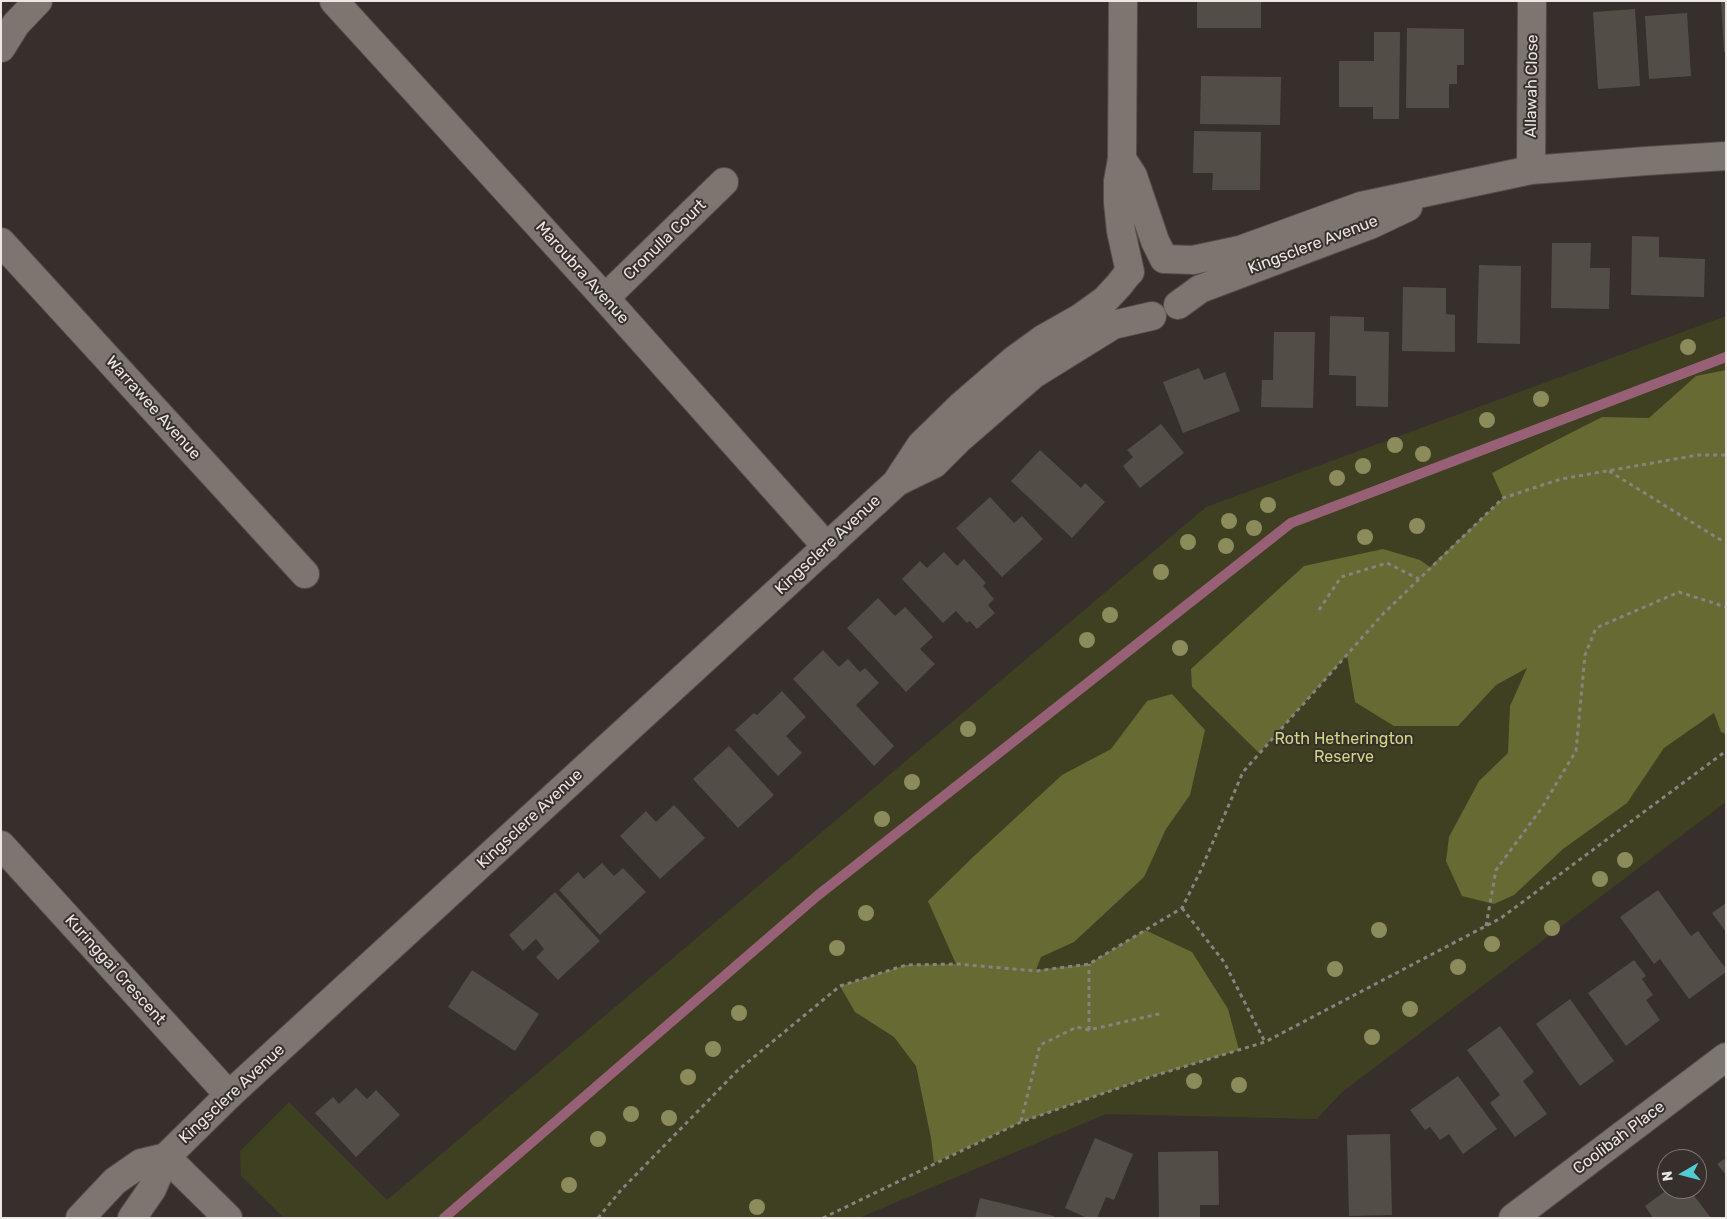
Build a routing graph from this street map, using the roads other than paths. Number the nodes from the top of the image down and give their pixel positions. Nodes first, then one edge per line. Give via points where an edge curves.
1 (38, 1) edge
2 (334, 1) edge
3 (1123, 1) edge
4 (1532, 1) edge
5 (1, 48) edge
6 (1726, 156) edge
7 (1122, 159) junction
8 (1531, 170) junction
9 (724, 182) dead end
10 (1450, 187) junction
11 (1, 242) edge
12 (1165, 259) junction
13 (1129, 272) junction
14 (605, 298) junction
15 (1178, 305) junction
16 (1152, 316) junction
17 (896, 483) junction
18 (827, 547) junction
19 (305, 574) dead end
20 (1, 845) edge
21 (1726, 1057) edge
22 (229, 1095) junction
23 (166, 1157) junction
24 (80, 1218) edge
25 (132, 1218) edge
26 (228, 1218) edge
27 (1513, 1218) edge

1 - 5 main road via 16,24
2 - 14 main road, Maroubra Avenue
3 - 7 main road
4 - 8 main road, Allawah Close
6 - 8 main road, Kingsclere Avenue
7 - 12 main road via 1133,176
7 - 13 main road via 1118,202
8 - 10 main road, Kingsclere Avenue
9 - 14 main road, Cronulla Court
10 - 12 main road, Kingsclere Avenue via 1361,206 1240,250 1193,260
10 - 15 main road, Kingsclere Avenue via 1370,225 1200,289
11 - 19 main road, Warrawee Avenue
12 - 13 main road via 1144,259
12 - 15 main road via 1179,270 1183,279 1184,288
13 - 16 main road via 1125,292 1129,301 1143,314
13 - 17 main road, Kingsclere Avenue via 1105,300 1014,360 962,405 921,445
14 - 18 main road, Maroubra Avenue
15 - 16 main road via 1162,315
16 - 17 main road, Kingsclere Avenue via 1113,325 1034,374 934,464
17 - 18 main road, Kingsclere Avenue
18 - 22 main road, Kingsclere Avenue
20 - 22 main road, Kuringgai Crescent
21 - 27 main road, Coolibah Place
22 - 23 main road, Kingsclere Avenue
23 - 24 main road, Kingsclere Avenue via 141,1164 115,1181
23 - 25 main road, Kingsclere Avenue via 152,1188
23 - 26 main road

